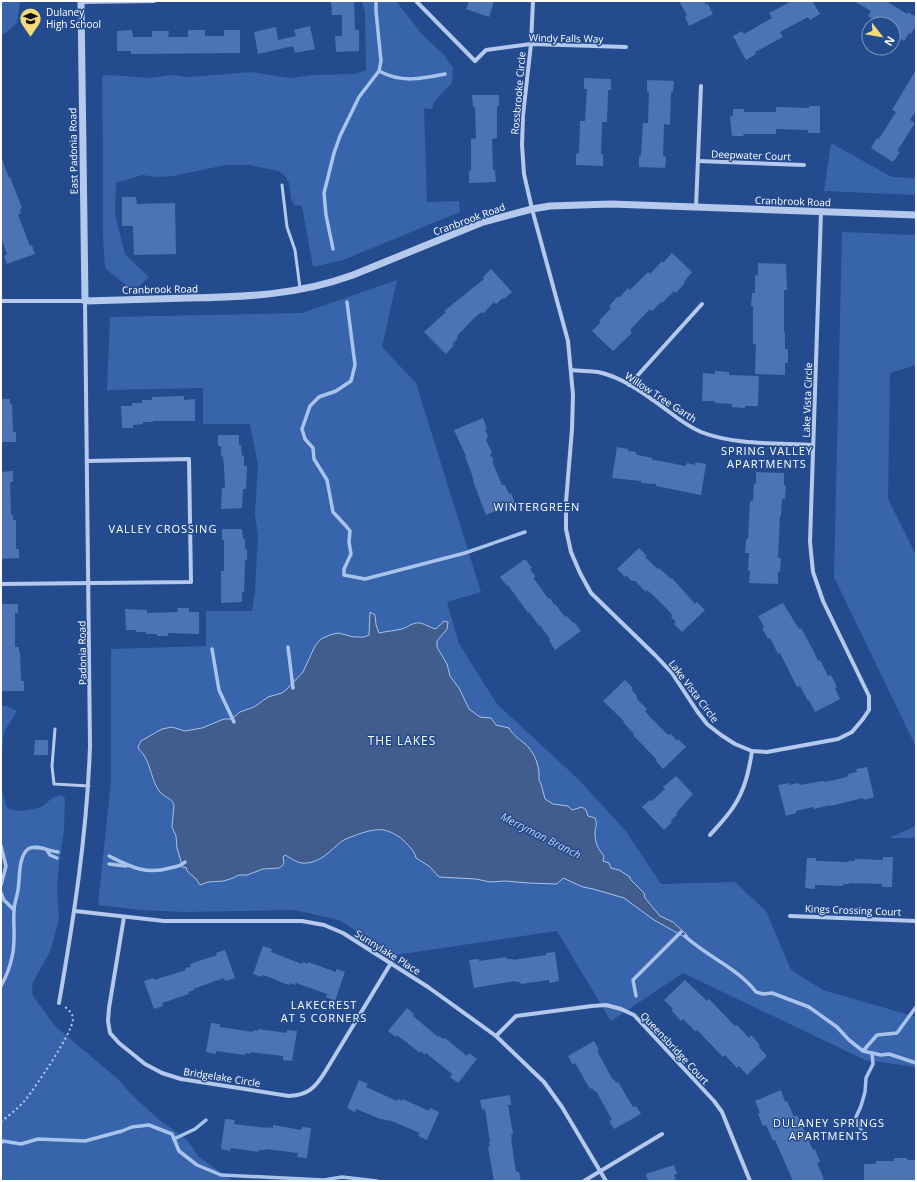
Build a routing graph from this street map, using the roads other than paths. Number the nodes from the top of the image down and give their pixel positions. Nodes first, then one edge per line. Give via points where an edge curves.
1 (154, 1) edge
2 (416, 1) edge
3 (533, 1) edge
4 (81, 2) edge
5 (531, 44) junction
6 (626, 47) dead end
7 (701, 86) dead end
8 (698, 161) junction
9 (804, 165) dead end
10 (282, 185) dead end
11 (696, 207) junction
12 (532, 209) junction
13 (821, 212) junction
14 (916, 215) edge
15 (300, 290) junction
16 (1, 301) edge
17 (85, 301) junction
18 (702, 304) dead end
19 (571, 370) junction
20 (629, 384) junction
21 (813, 446) junction
22 (87, 461) junction
23 (1, 584) edge
24 (89, 584) junction
25 (55, 729) dead end
26 (752, 751) junction
27 (89, 786) junction
28 (710, 835) dead end
29 (75, 911) junction
30 (790, 916) dead end
31 (124, 917) junction
32 (916, 921) edge
33 (391, 963) junction
34 (59, 1003) road end
35 (496, 1036) junction
36 (662, 1134) dead end
37 (601, 1172) junction
38 (584, 1181) edge
39 (606, 1181) edge
40 (750, 1181) edge

1 - 4 street
2 - 5 street, Windy Falls Way via 475,61 486,50
3 - 5 street, Rossbrooke Circle
4 - 17 street, East Padonia Road
5 - 6 street, Windy Falls Way
5 - 12 street, Rossbrooke Circle via 522,145 524,174
7 - 8 street, Deepwater Court
8 - 9 street, Deepwater Court
8 - 11 street, Deepwater Court
10 - 15 lane via 286,227 295,250
11 - 12 street, Cranbrook Road via 589,204
11 - 13 street, Cranbrook Road
12 - 15 street, Cranbrook Road via 483,222 353,275
12 - 19 street, Lake Vista Circle via 568,341
13 - 14 street, Cranbrook Road
13 - 21 street, Lake Vista Circle
15 - 17 street, Cranbrook Road via 240,297
16 - 17 street
17 - 22 street, Padonia Road
18 - 20 street
19 - 20 street, Willow Tree Garth via 599,372
19 - 26 street, Lake Vista Circle via 572,429 566,529 571,552 580,573 591,593 672,673 707,724 721,736
20 - 21 street, Willow Tree Garth via 682,422 718,438
21 - 26 street, Lake Vista Circle via 810,542 812,572 869,696 869,710 852,732 838,739 767,752
22 - 24 street, Padonia Road
22 - 24 street via 189,459 191,582
23 - 24 street
24 - 27 street, Padonia Road
25 - 27 lane via 52,766 54,784
26 - 28 street via 748,774 734,807
27 - 29 street, Padonia Road
29 - 31 street, Sunnylake Place
29 - 34 street, Padonia Road
30 - 32 street, Kings Crossing Court
31 - 33 street, Sunnylake Place via 164,921 302,921 324,925 343,933
31 - 33 street, Bridgelake Circle via 109,1008 110,1033 118,1043 145,1064 181,1079 289,1096 309,1092 322,1077
33 - 35 street, Sunnylake Place
35 - 37 street, Sunnylake Place via 544,1082
35 - 40 street, Queensbridge Court via 516,1016 606,1005 634,1015 722,1112
36 - 37 street
37 - 38 street
37 - 39 street, Sunnylake Place

